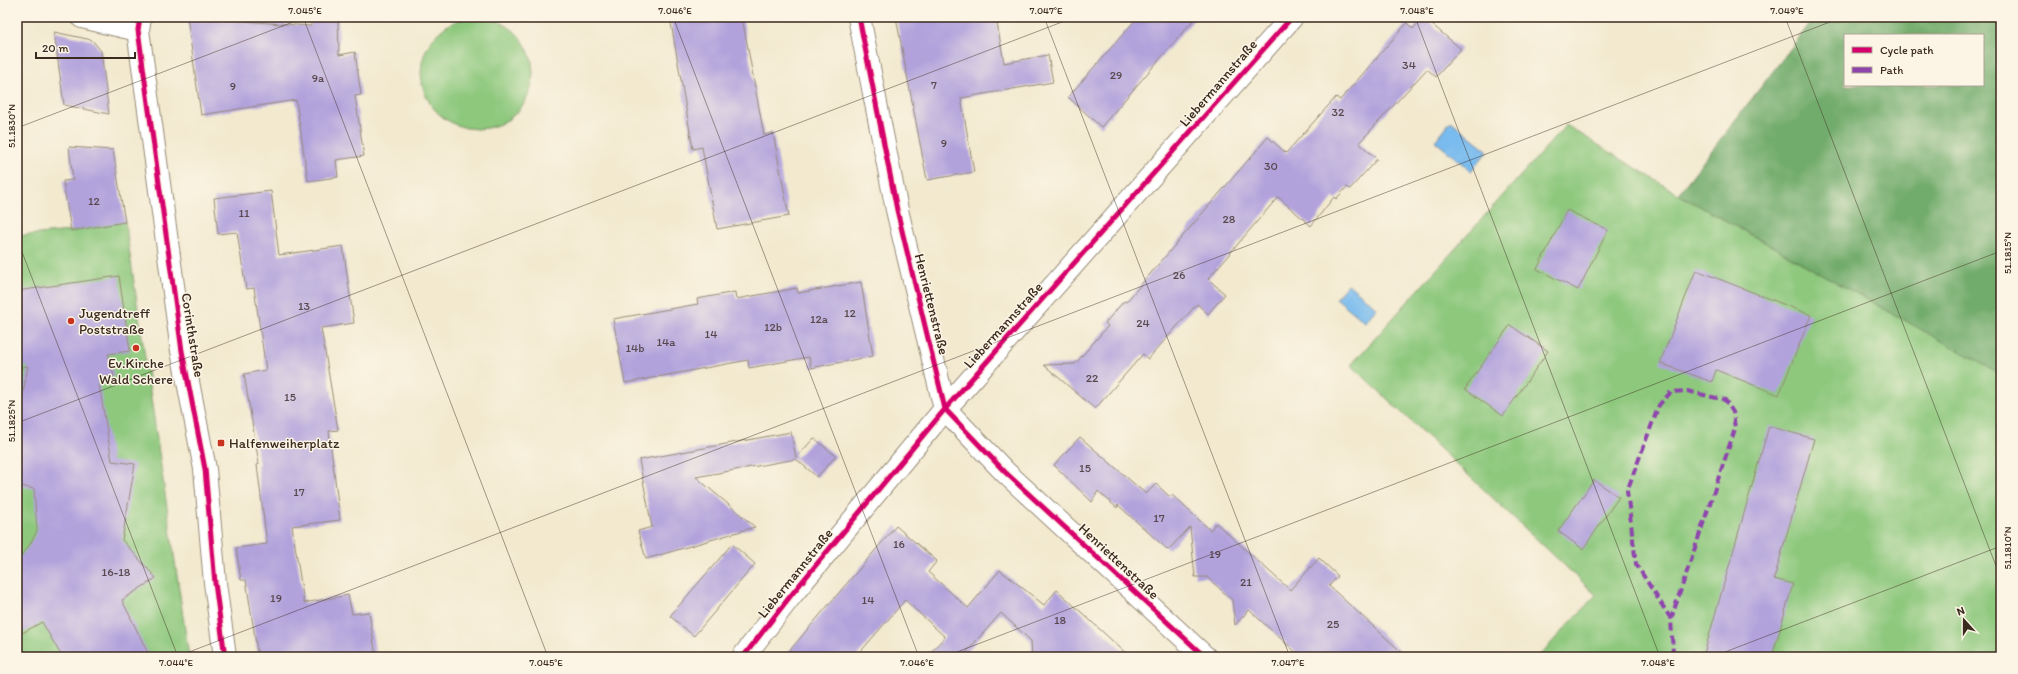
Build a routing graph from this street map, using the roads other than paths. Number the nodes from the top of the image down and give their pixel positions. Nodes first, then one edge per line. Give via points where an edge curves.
1 (82, 17) edge
2 (859, 17) edge
3 (1292, 17) edge
4 (139, 24) edge
5 (945, 409) junction
6 (225, 657) edge
7 (743, 657) edge
8 (1205, 657) edge

1 - 4 street
2 - 5 street, Henriettenstraße via 897,210
3 - 5 street, Liebermannstraße
4 - 6 street, Corinthstraße via 182,351 205,469 215,584
5 - 7 street, Liebermannstraße
5 - 8 street, Henriettenstraße via 1005,472

